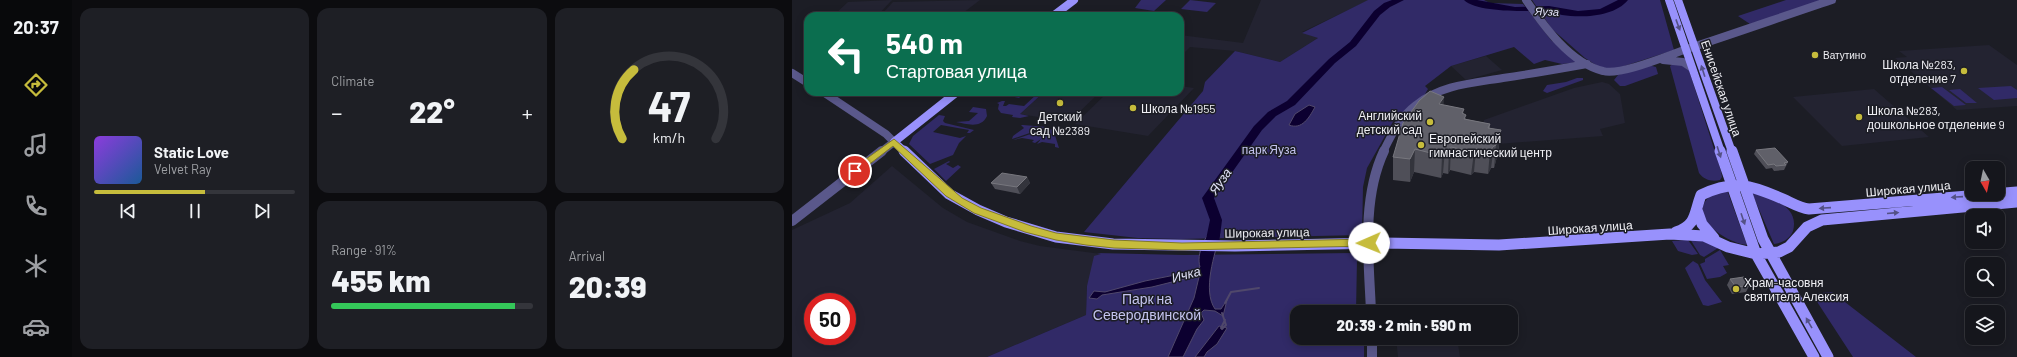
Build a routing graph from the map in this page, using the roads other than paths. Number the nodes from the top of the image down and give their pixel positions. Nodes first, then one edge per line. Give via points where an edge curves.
1 (1074, 0) edge
2 (1669, 0) edge
3 (1678, 0) edge
4 (1832, 0) edge
5 (1528, 2) edge
6 (1058, 12) edge
7 (1693, 50) junction
8 (1655, 60) junction
9 (1588, 64) junction
10 (1692, 68) junction
11 (792, 73) edge
12 (804, 80) edge
13 (1704, 89) junction
14 (829, 96) edge
15 (952, 96) edge
16 (894, 142) junction
17 (1731, 184) junction
18 (1742, 184) junction
19 (2017, 192) edge
20 (1926, 200) junction
21 (2017, 202) edge
22 (1697, 208) junction
23 (1935, 209) junction
24 (792, 221) edge
25 (1670, 234) junction
26 (1716, 240) junction
27 (1369, 243) junction
28 (1769, 253) junction
29 (1756, 254) junction
30 (1371, 305) edge
31 (1372, 345) edge
32 (1372, 357) edge
33 (1814, 357) edge
34 (1828, 357) edge

1 - 6 main road
2 -> 7 main road, Енисейская улица
3 - 7 main road, Енисейская улица
4 - 7 street
5 - 9 street via 1556,40
7 - 8 street
7 - 10 main road, Енисейская улица
13 -> 7 main road, Енисейская улица
8 - 9 street via 1614,72 1601,71
8 - 10 street via 1678,61
9 - 27 street via 1456,86 1434,93 1411,109 1398,124 1378,163 1372,189
10 - 13 main road, Енисейская улица
11 - 12 street
13 -> 17 main road, Енисейская улица
13 - 18 main road, Енисейская улица
14 - 16 street
15 - 16 main road
16 - 24 street
16 - 27 main road, Широкая улица via 949,194 1006,222 1064,238 1114,244 1182,246
17 - 18 main road, Широкая улица
17 - 22 main road, Широкая улица via 1719,186 1701,195
17 -> 29 main road, Енисейская улица
20 -> 18 main road, Широкая улица via 1804,208 1757,187
18 - 28 main road, Енисейская улица
19 -> 20 main road, Широкая улица
20 - 23 street via 1923,202 1924,205
21 - 23 main road, Широкая улица
22 - 25 main road via 1695,220 1689,226
22 - 26 main road via 1702,224
28 -> 23 main road, Широкая улица via 1789,247 1807,226 1822,220
25 - 26 main road via 1704,236
25 - 27 main road, Широкая улица via 1499,245
26 - 29 main road, Широкая улица via 1728,247
27 - 30 street
28 - 29 main road, Широкая улица
34 -> 28 main road, Енисейская улица
29 - 33 main road, Енисейская улица
31 - 32 street

